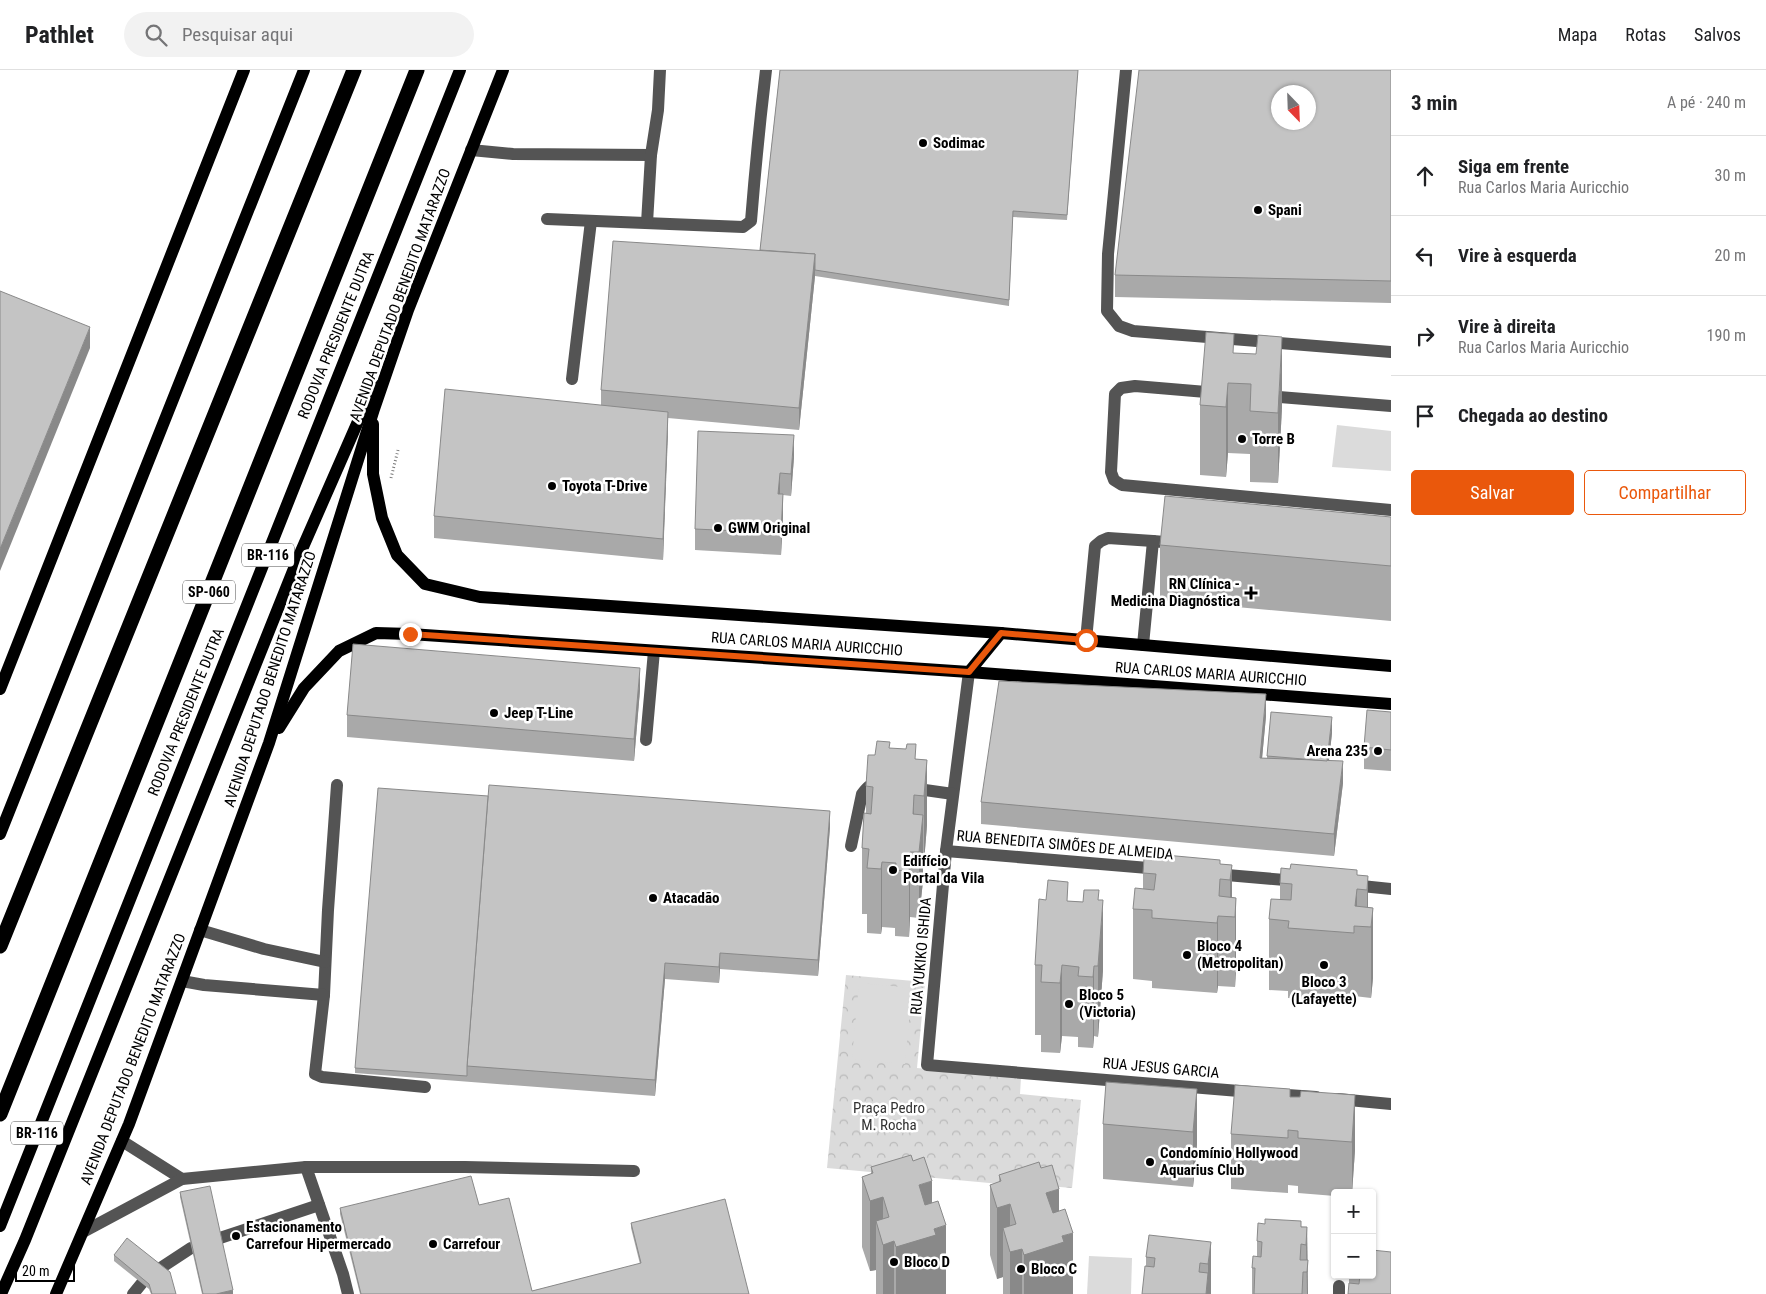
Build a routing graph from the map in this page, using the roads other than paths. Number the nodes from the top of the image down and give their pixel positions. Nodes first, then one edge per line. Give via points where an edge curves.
1 (244, 70) edge
2 (304, 70) edge
3 (354, 70) edge
4 (417, 70) edge
5 (460, 70) edge
6 (503, 70) edge
7 (660, 70) edge
8 (766, 70) edge
9 (1126, 70) edge
10 (471, 150) junction
11 (651, 155) junction
12 (547, 219) dead end
13 (591, 221) junction
14 (648, 223) junction
15 (408, 310) junction
16 (1391, 352) edge
17 (572, 379) dead end
18 (1233, 394) edge
19 (1253, 395) edge
20 (1391, 406) edge
21 (374, 409) junction
22 (1391, 510) edge
23 (1153, 540) junction
24 (1185, 543) edge
25 (1001, 633) junction
26 (1086, 640) junction
27 (1143, 644) junction
28 (654, 651) junction
29 (1391, 666) edge
30 (969, 672) junction
31 (0, 689) edge
32 (1391, 704) edge
33 (646, 740) dead end
34 (270, 743) junction
35 (337, 785) dead end
36 (953, 794) junction
37 (0, 834) edge
38 (851, 846) dead end
39 (946, 851) junction
40 (1173, 870) edge
41 (1203, 873) edge
42 (1312, 882) edge
43 (1342, 884) edge
44 (1391, 888) edge
45 (200, 930) junction
46 (0, 946) edge
47 (325, 962) junction
48 (182, 981) junction
49 (324, 995) junction
50 (927, 1065) joint
51 (425, 1087) dead end
52 (1391, 1104) edge
53 (0, 1114) edge
54 (122, 1141) junction
55 (306, 1167) junction
56 (634, 1171) dead end
57 (182, 1179) junction
58 (319, 1205) junction
59 (0, 1226) edge
60 (83, 1232) junction
61 (220, 1238) edge
62 (191, 1248) edge
63 (159, 1269) edge
64 (142, 1283) edge
65 (1, 1294) edge
66 (56, 1294) edge
67 (133, 1294) edge
68 (348, 1294) edge

1 - 31 main road
2 - 37 main road
3 - 46 highway
4 - 53 highway, RODOVIA PRESIDENTE DUTRA / SP-060
5 - 59 main road, RODOVIA PRESIDENTE DUTRA / BR-116
6 - 10 main road, AVENIDA DEPUTADO BENEDITO MATARAZZO
7 - 11 street
8 - 14 street via 751,221 742,227
9 - 16 street via 1108,254 1107,311 1119,326 1134,331
10 - 11 street via 513,154
10 - 15 main road, AVENIDA DEPUTADO BENEDITO MATARAZZO
11 - 14 street
12 - 13 street
13 - 14 street
13 - 17 street
15 - 21 main road, AVENIDA DEPUTADO BENEDITO MATARAZZO
15 - 65 main road via 299,556
18 - 22 street via 1135,386 1121,388 1115,394 1111,472 1114,480 1122,485
19 - 20 street
21 - 25 main road, RUA CARLOS MARIA AURICCHIO via 373,474 382,518 397,555 425,584 480,597
21 - 34 main road, AVENIDA DEPUTADO BENEDITO MATARAZZO
23 - 24 street
23 - 26 street via 1108,538 1095,546
23 - 27 street
25 - 26 main road, RUA CARLOS MARIA AURICCHIO
25 - 30 main road
26 - 27 main road, RUA CARLOS MARIA AURICCHIO
27 - 29 main road, RUA CARLOS MARIA AURICCHIO
28 - 30 main road, RUA CARLOS MARIA AURICCHIO
28 - 33 street
28 - 34 main road, RUA CARLOS MARIA AURICCHIO via 376,634 339,651 304,688
30 - 32 main road, RUA CARLOS MARIA AURICCHIO
30 - 36 street, RUA YUKIKO ISHIDA
34 - 45 main road, AVENIDA DEPUTADO BENEDITO MATARAZZO
35 - 47 street
36 - 38 street via 873,783 862,794
36 - 39 street, RUA YUKIKO ISHIDA
39 - 40 street, RUA BENEDITA SIMÕES DE ALMEIDA
39 - 50 street, RUA YUKIKO ISHIDA
41 - 42 street
43 - 44 street
45 - 47 street via 264,949
45 - 48 main road, AVENIDA DEPUTADO BENEDITO MATARAZZO
47 - 49 street
48 - 49 street
48 - 54 main road, AVENIDA DEPUTADO BENEDITO MATARAZZO
49 - 51 street via 315,1074
50 - 52 street, RUA JESUS GARCIA
54 - 57 street
54 - 60 main road, AVENIDA DEPUTADO BENEDITO MATARAZZO
55 - 56 street
55 - 57 street
55 - 58 street
57 - 60 street
58 - 61 street
58 - 68 street
60 - 66 main road, AVENIDA DEPUTADO BENEDITO MATARAZZO
62 - 63 street
64 - 67 street

